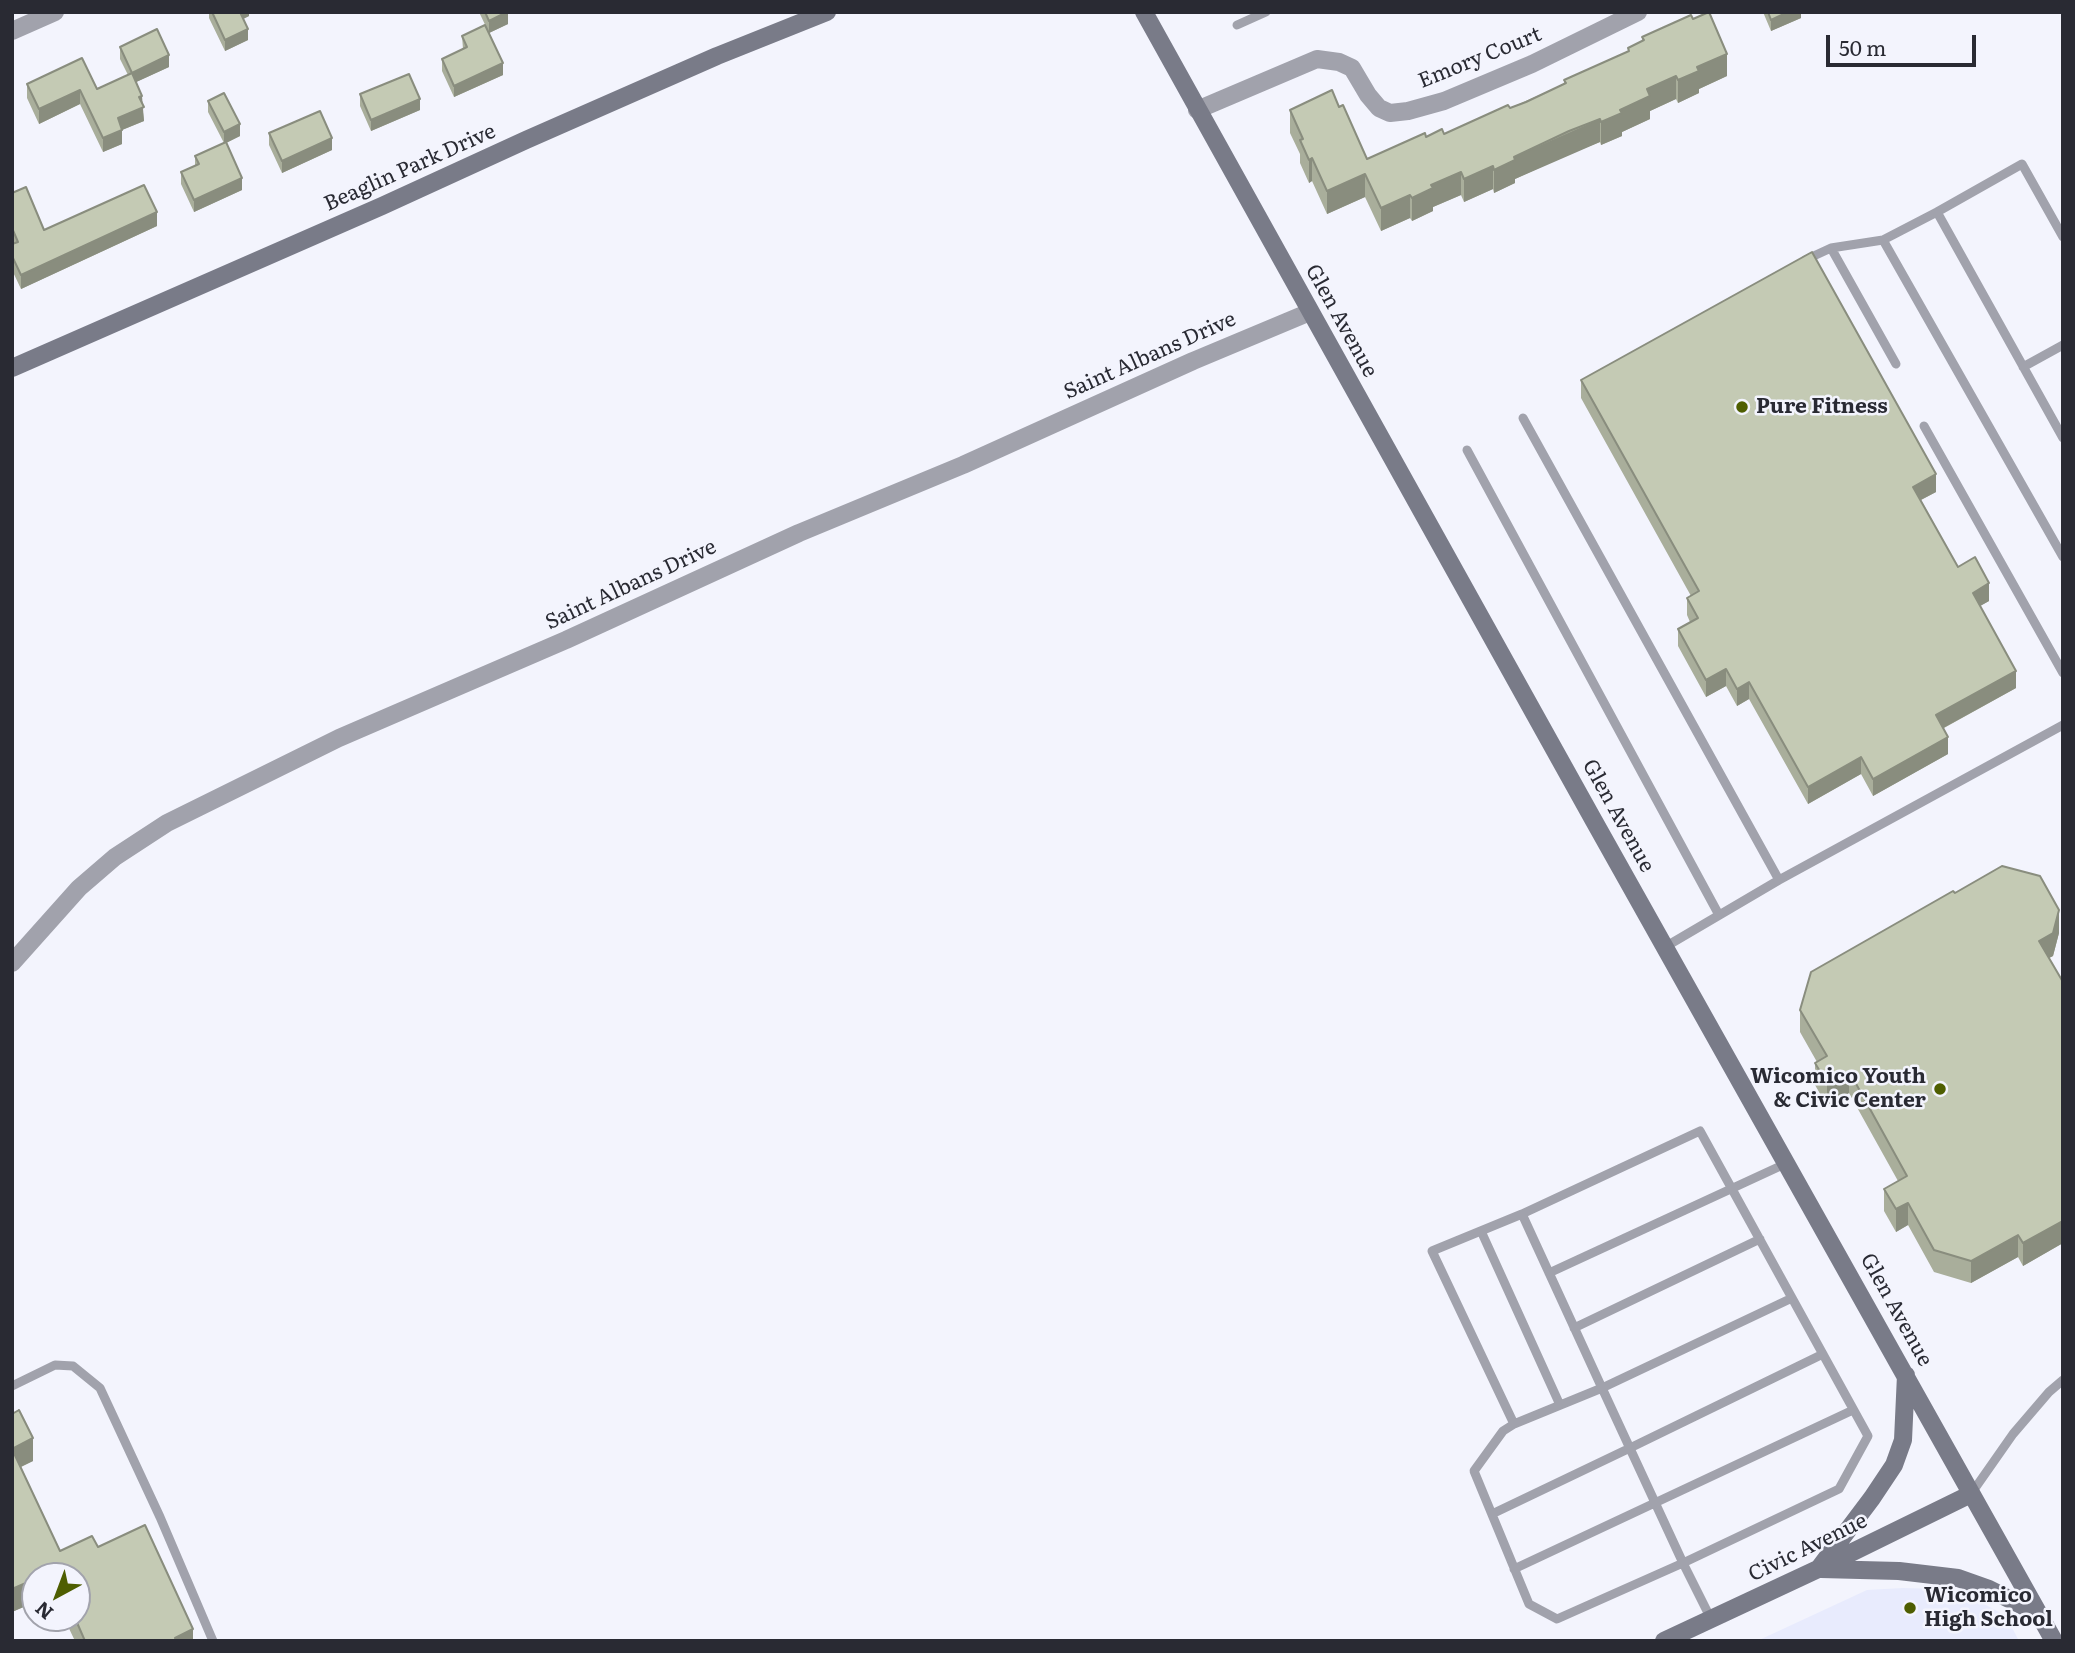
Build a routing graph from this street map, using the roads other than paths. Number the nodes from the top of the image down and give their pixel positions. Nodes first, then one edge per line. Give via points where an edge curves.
1 (55, 12) edge
2 (827, 12) edge
3 (1144, 12) edge
4 (1266, 12) edge
5 (1638, 12) edge
6 (1237, 25) dead end
7 (12, 31) edge
8 (1197, 110) junction
9 (1937, 212) junction
10 (2063, 237) edge
11 (1883, 240) junction
12 (1831, 248) junction
13 (1802, 261) edge
14 (1310, 312) junction
15 (2063, 345) edge
16 (1896, 364) dead end
17 (2023, 367) junction
18 (12, 368) edge
19 (1523, 418) dead end
20 (1924, 426) dead end
21 (2063, 438) edge
22 (1467, 450) dead end
23 (2063, 557) edge
24 (2063, 673) edge
25 (2063, 725) edge
26 (1779, 880) junction
27 (1719, 915) junction
28 (1665, 947) junction
29 (12, 963) edge
30 (1787, 1163) junction
31 (1732, 1190) junction
32 (1522, 1214) junction
33 (1481, 1231) junction
34 (1759, 1239) junction
35 (1549, 1273) junction
36 (1792, 1298) junction
37 (1574, 1328) junction
38 (1823, 1354) junction
39 (1906, 1375) junction
40 (2063, 1380) edge
41 (12, 1386) edge
42 (1602, 1388) junction
43 (1560, 1405) junction
44 (1853, 1410) junction
45 (1514, 1424) junction
46 (1630, 1448) junction
47 (1971, 1494) junction
48 (1655, 1502) junction
49 (1492, 1514) junction
50 (1683, 1563) junction
51 (1514, 1569) junction
52 (1818, 1569) junction
53 (2039, 1614) junction
54 (1711, 1619) junction
55 (214, 1641) edge
56 (1664, 1641) edge
57 (2054, 1641) edge

1 - 7 street
2 - 18 street, Beaglin Park Drive via 704,61
3 - 8 street, Glen Avenue
4 - 6 lane
5 - 8 street, Emory Court via 1507,74 1408,111 1390,113 1379,108 1352,68 1317,59
8 - 14 street, Glen Avenue
9 - 10 lane via 2022,164
9 - 11 lane
9 - 17 lane
11 - 12 lane
11 - 23 lane
12 - 13 lane
12 - 16 lane
14 - 28 street, Glen Avenue
14 - 29 street, Saint Albans Drive via 339,738 167,823 79,888
15 - 17 lane
17 - 21 lane
19 - 26 lane
20 - 24 lane
22 - 27 lane
25 - 26 lane
26 - 27 lane
27 - 28 lane
28 - 30 street, Glen Avenue
30 - 31 lane
30 - 39 street, Glen Avenue
31 - 32 lane via 1700,1131
31 - 34 lane
31 - 35 lane
32 - 33 lane
32 - 35 lane
33 - 43 lane
33 - 45 lane via 1432,1251
34 - 36 lane
34 - 37 lane
35 - 37 lane
36 - 38 lane
36 - 42 lane
37 - 42 lane
38 - 44 lane
38 - 46 lane
39 - 47 street, Glen Avenue
39 - 52 street via 1903,1440 1894,1465
40 - 47 lane via 2013,1434
41 - 55 lane via 55,1365 73,1366 100,1388
42 - 43 lane
42 - 46 lane
43 - 45 lane
44 - 48 lane
44 - 50 lane via 1868,1436 1839,1489
45 - 49 lane via 1503,1431 1474,1471
46 - 48 lane
46 - 49 lane
47 - 52 street, Civic Avenue
47 - 53 street, Glen Avenue
48 - 50 lane
48 - 51 lane
49 - 51 lane
50 - 51 lane via 1557,1619 1529,1604
50 - 54 lane
52 - 53 street via 1958,1578
52 - 54 street, Civic Avenue
53 - 57 street, Glen Avenue
54 - 56 street, Civic Avenue

